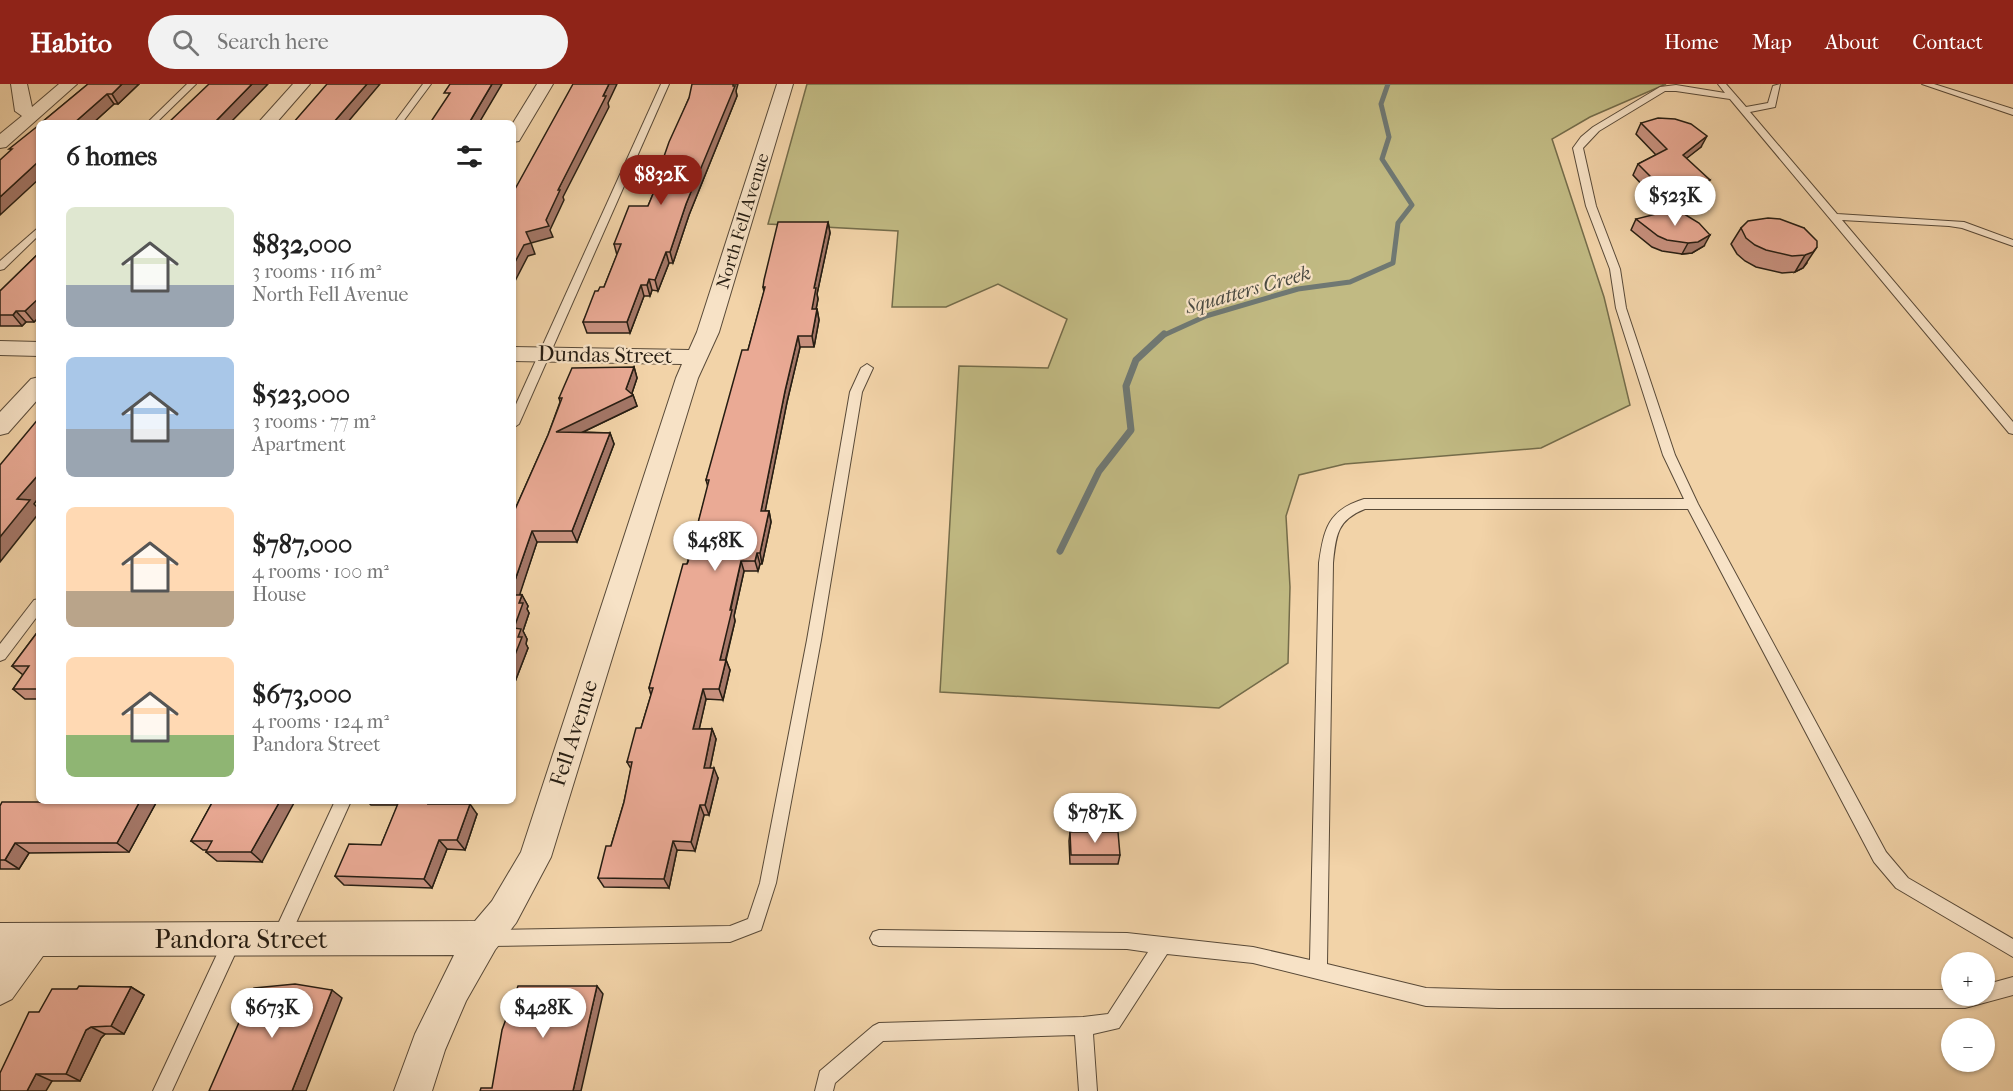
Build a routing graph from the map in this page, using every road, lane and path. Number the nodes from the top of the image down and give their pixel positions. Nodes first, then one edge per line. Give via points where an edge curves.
1 (19, 84) edge
2 (69, 84) edge
3 (192, 84) edge
4 (302, 84) edge
5 (427, 84) edge
6 (544, 84) edge
7 (665, 84) edge
8 (785, 84) edge
9 (1722, 84) edge
10 (1926, 84) edge
11 (1777, 86) dead end
12 (1733, 97) junction
13 (1744, 110) junction
14 (36, 112) junction
15 (2013, 112) edge
16 (154, 120) edge
17 (270, 120) edge
18 (400, 120) edge
19 (516, 132) edge
20 (0, 142) edge
21 (1833, 217) junction
22 (36, 233) edge
23 (2013, 243) edge
24 (0, 267) edge
25 (0, 348) edge
26 (36, 349) edge
27 (516, 354) edge
28 (544, 355) junction
29 (696, 357) junction
30 (867, 368) dead end
31 (36, 387) edge
32 (516, 417) edge
33 (0, 427) edge
34 (2013, 430) edge
35 (1692, 504) junction
36 (36, 607) edge
37 (0, 655) edge
38 (342, 804) edge
39 (483, 938) junction
40 (879, 938) dead end
41 (232, 939) junction
42 (280, 939) junction
43 (17, 940) edge
44 (1163, 944) junction
45 (2013, 949) edge
46 (1318, 970) junction
47 (2013, 986) edge
48 (0, 987) edge
49 (1995, 991) edge
50 (1941, 999) edge
51 (1083, 1026) junction
52 (162, 1091) edge
53 (413, 1091) edge
54 (824, 1091) edge
55 (1088, 1091) edge

1 - 14 street via 24,111
2 - 14 street
3 - 16 lane
4 - 17 street
5 - 18 lane
6 - 19 street
7 - 28 lane
8 - 29 street, North Fell Avenue via 708,332
9 - 12 lane
10 - 15 lane
11 - 13 lane via 1772,105
12 - 13 lane
12 - 35 lane via 1663,89 1596,129 1578,148 1591,206 1615,268 1621,308 1669,455
13 - 21 lane
14 - 20 street
21 - 23 lane via 1964,225
21 - 34 lane
22 - 24 lane
25 - 26 street
27 - 28 street, Dundas Street
28 - 29 street, Dundas Street
28 - 32 lane
29 - 39 street, Fell Avenue via 535,857 504,912
30 - 39 lane via 856,393 768,883 755,924 730,934
31 - 33 street
35 - 45 lane via 1880,857 1902,883
35 - 46 lane via 1365,504 1337,519 1330,531 1326,563
36 - 37 lane
38 - 42 lane
39 - 42 street, Pandora Street
39 - 53 street, Fell Avenue via 454,988
40 - 44 lane
41 - 42 street, Pandora Street
41 - 43 street, Pandora Street
41 - 52 lane
43 - 48 street
44 - 46 lane via 1253,955
44 - 51 lane via 1113,1022
46 - 50 lane via 1426,997
47 - 49 lane
51 - 54 lane via 879,1032 827,1078
51 - 55 lane

